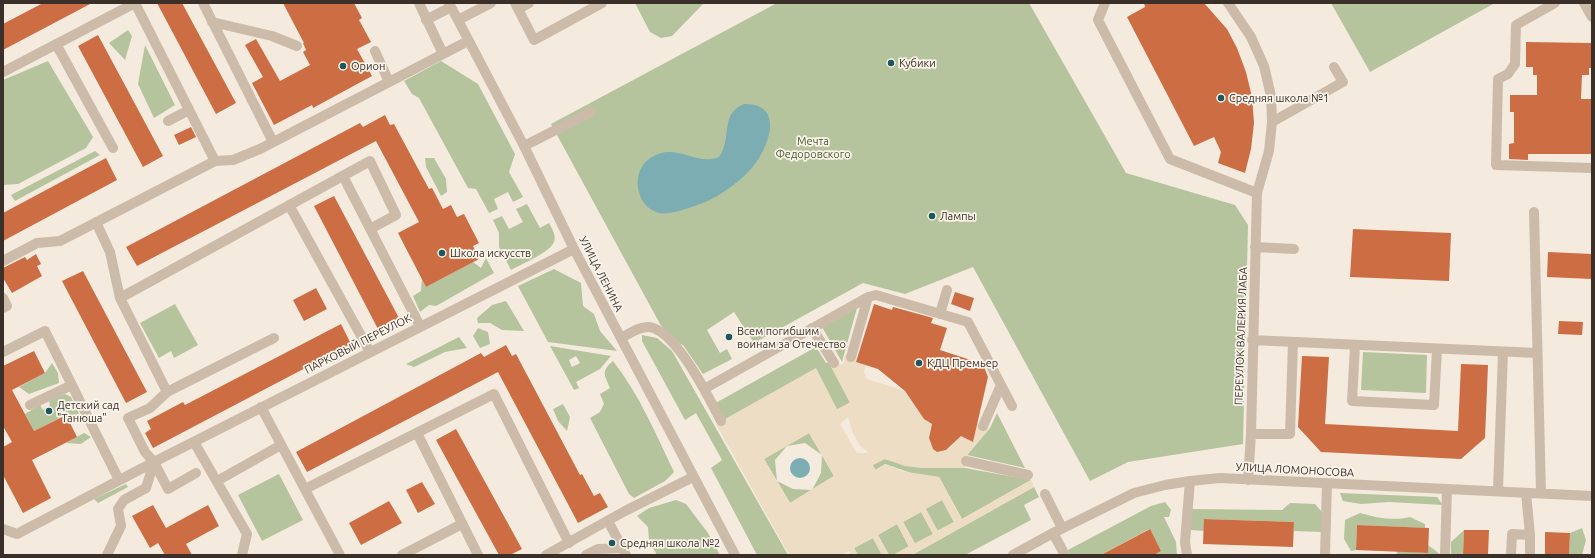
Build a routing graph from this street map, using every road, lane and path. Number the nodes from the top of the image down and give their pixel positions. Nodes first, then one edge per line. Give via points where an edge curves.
1 (135, 3) edge
2 (202, 3) edge
3 (418, 3) edge
4 (491, 3) edge
5 (529, 3) edge
6 (602, 3) edge
7 (1105, 3) edge
8 (1228, 3) edge
9 (1555, 3) edge
10 (1584, 3) edge
11 (450, 5) edge
12 (516, 6) edge
13 (1592, 17) edge
14 (426, 20) junction
15 (458, 20) junction
16 (212, 22) junction
17 (468, 41) junction
18 (56, 44) junction
19 (297, 46) dead end
20 (375, 51) dead end
21 (443, 54) junction
22 (1334, 67) dead end
23 (3, 72) edge
24 (389, 82) junction
25 (189, 110) junction
26 (591, 112) dead end
27 (168, 121) dead end
28 (1272, 122) junction
29 (273, 142) junction
30 (524, 146) junction
31 (113, 148) dead end
32 (215, 161) junction
33 (1592, 168) edge
34 (343, 176) junction
35 (1257, 193) junction
36 (289, 205) junction
37 (1534, 212) dead end
38 (96, 222) junction
39 (370, 229) junction
40 (1256, 247) junction
41 (574, 249) junction
42 (1294, 249) dead end
43 (3, 261) edge
44 (947, 290) dead end
45 (868, 297) junction
46 (3, 298) edge
47 (120, 298) junction
48 (3, 308) edge
49 (940, 314) junction
50 (420, 326) junction
51 (812, 328) junction
52 (274, 338) dead end
53 (621, 338) junction
54 (1252, 340) junction
55 (1293, 342) junction
56 (1354, 345) junction
57 (1437, 349) junction
58 (3, 352) edge
59 (370, 352) junction
60 (1503, 352) junction
61 (1537, 353) junction
62 (852, 357) dead end
63 (834, 363) dead end
64 (72, 385) junction
65 (1001, 386) junction
66 (704, 389) junction
67 (167, 392) junction
68 (30, 405) dead end
69 (1012, 406) dead end
70 (261, 407) junction
71 (721, 421) dead end
72 (983, 426) dead end
73 (417, 433) junction
74 (1251, 434) junction
75 (194, 442) junction
76 (281, 445) junction
77 (966, 461) dead end
78 (154, 462) junction
79 (196, 473) dead end
80 (1028, 475) dead end
81 (693, 477) junction
82 (119, 480) junction
83 (1248, 480) junction
84 (217, 481) junction
85 (1190, 481) junction
86 (1327, 483) junction
87 (304, 489) junction
88 (1447, 489) junction
89 (1498, 491) junction
90 (1526, 493) junction
91 (1541, 493) junction
92 (1045, 494) dead end
93 (1592, 496) edge
94 (608, 521) junction
95 (462, 524) junction
96 (3, 529) edge
97 (1058, 530) junction
98 (1530, 535) junction
99 (569, 543) junction
100 (624, 552) edge
101 (107, 555) edge
102 (242, 555) edge
103 (340, 555) edge
104 (402, 555) edge
105 (478, 555) edge
106 (546, 555) edge
107 (586, 555) edge
108 (734, 555) edge
109 (1013, 555) edge
110 (1065, 555) edge
111 (1187, 555) edge
112 (1325, 555) edge
113 (1445, 555) edge
114 (1511, 555) edge
115 (1530, 555) edge

1 - 18 street
1 - 25 street
2 - 16 street
3 - 14 street
4 - 15 street
5 - 12 street
6 - 12 street via 534,40
7 - 35 street via 1098,20 1170,159
8 - 28 street, ПЕРЕУЛОК ВАЛЕРИЯ ЛАБА via 1251,37 1264,66 1272,96
9 - 33 street via 1516,25 1515,64 1508,74 1498,79 1496,165
10 - 13 street
11 - 14 street
11 - 15 street, УЛИЦА ЛЕНИНА
14 - 21 street
15 - 17 street, УЛИЦА ЛЕНИНА
16 - 19 street via 272,36
16 - 29 street
17 - 21 street
17 - 30 street, УЛИЦА ЛЕНИНА
18 - 23 street
18 - 31 street
20 - 24 street
21 - 24 street
22 - 28 street via 1342,82
24 - 29 street
25 - 27 street
25 - 32 street
26 - 30 street
28 - 35 street, ПЕРЕУЛОК ВАЛЕРИЯ ЛАБА via 1269,151
29 - 32 street via 233,160
30 - 41 street, УЛИЦА ЛЕНИНА
32 - 38 street
34 - 36 street
34 - 39 street
34 - 39 street via 370,160 396,215
35 - 40 street, ПЕРЕУЛОК ВАЛЕРИЯ ЛАБА
36 - 47 street
36 - 59 street
37 - 61 street
38 - 43 street via 60,241 37,243
38 - 47 street via 110,252
39 - 50 street
40 - 42 street
40 - 54 street, ПЕРЕУЛОК ВАЛЕРИЯ ЛАБА
41 - 50 street, ПАРКОВЫЙ ПЕРЕУЛОК
41 - 53 street, УЛИЦА ЛЕНИНА
44 - 49 street
45 - 49 street via 876,295
45 - 51 street
45 - 62 street
46 - 48 street via 7,306
47 - 67 street
49 - 65 street via 968,322
50 - 59 street, ПАРКОВЫЙ ПЕРЕУЛОК
51 - 63 street
51 - 66 street
52 - 67 street
53 - 66 street via 636,329 649,327 663,332
53 - 81 street, УЛИЦА ЛЕНИНА
54 - 55 street
54 - 74 street, ПЕРЕУЛОК ВАЛЕРИЯ ЛАБА
55 - 56 street
55 - 74 street via 1290,434
56 - 57 street
56 - 57 street via 1352,401 1434,405
57 - 60 street
58 - 64 street via 44,331
59 - 70 street, ПАРКОВЫЙ ПЕРЕУЛОК
60 - 61 street
60 - 89 street
61 - 91 street
64 - 68 street
64 - 82 street
65 - 69 street
65 - 72 street
66 - 71 street
67 - 78 street via 150,408 128,418 145,452
70 - 75 street, ПАРКОВЫЙ ПЕРЕУЛОК
70 - 76 street
73 - 87 street
73 - 95 street
73 - 99 street via 494,394
74 - 83 street, ПЕРЕУЛОК ВАЛЕРИЯ ЛАБА
75 - 78 street, ПАРКОВЫЙ ПЕРЕУЛОК
75 - 84 street
76 - 84 street
76 - 87 street
77 - 80 street
78 - 79 street via 168,489
78 - 82 street, ПАРКОВЫЙ ПЕРЕУЛОК
78 - 101 street via 146,488 124,500 118,509 121,526
81 - 94 street
81 - 108 street, УЛИЦА ЛЕНИНА
82 - 96 street, ПАРКОВЫЙ ПЕРЕУЛОК via 17,534
83 - 85 street, УЛИЦА ЛОМОНОСОВА via 1220,478
83 - 86 street, УЛИЦА ЛОМОНОСОВА
84 - 102 street via 247,534
85 - 97 street, УЛИЦА ЛОМОНОСОВА via 1134,493
85 - 111 street via 1185,542
86 - 88 street, УЛИЦА ЛОМОНОСОВА
86 - 112 street
87 - 103 street
88 - 89 street, УЛИЦА ЛОМОНОСОВА
88 - 113 street
89 - 90 street, УЛИЦА ЛОМОНОСОВА
90 - 91 street, УЛИЦА ЛОМОНОСОВА
90 - 98 street
91 - 93 street, УЛИЦА ЛОМОНОСОВА
92 - 97 street
94 - 99 street
94 - 100 street
95 - 104 street
95 - 105 street
97 - 109 street, УЛИЦА ЛОМОНОСОВА
97 - 110 street
98 - 114 street via 1512,534
98 - 115 street
99 - 106 street
100 - 107 street via 598,549

